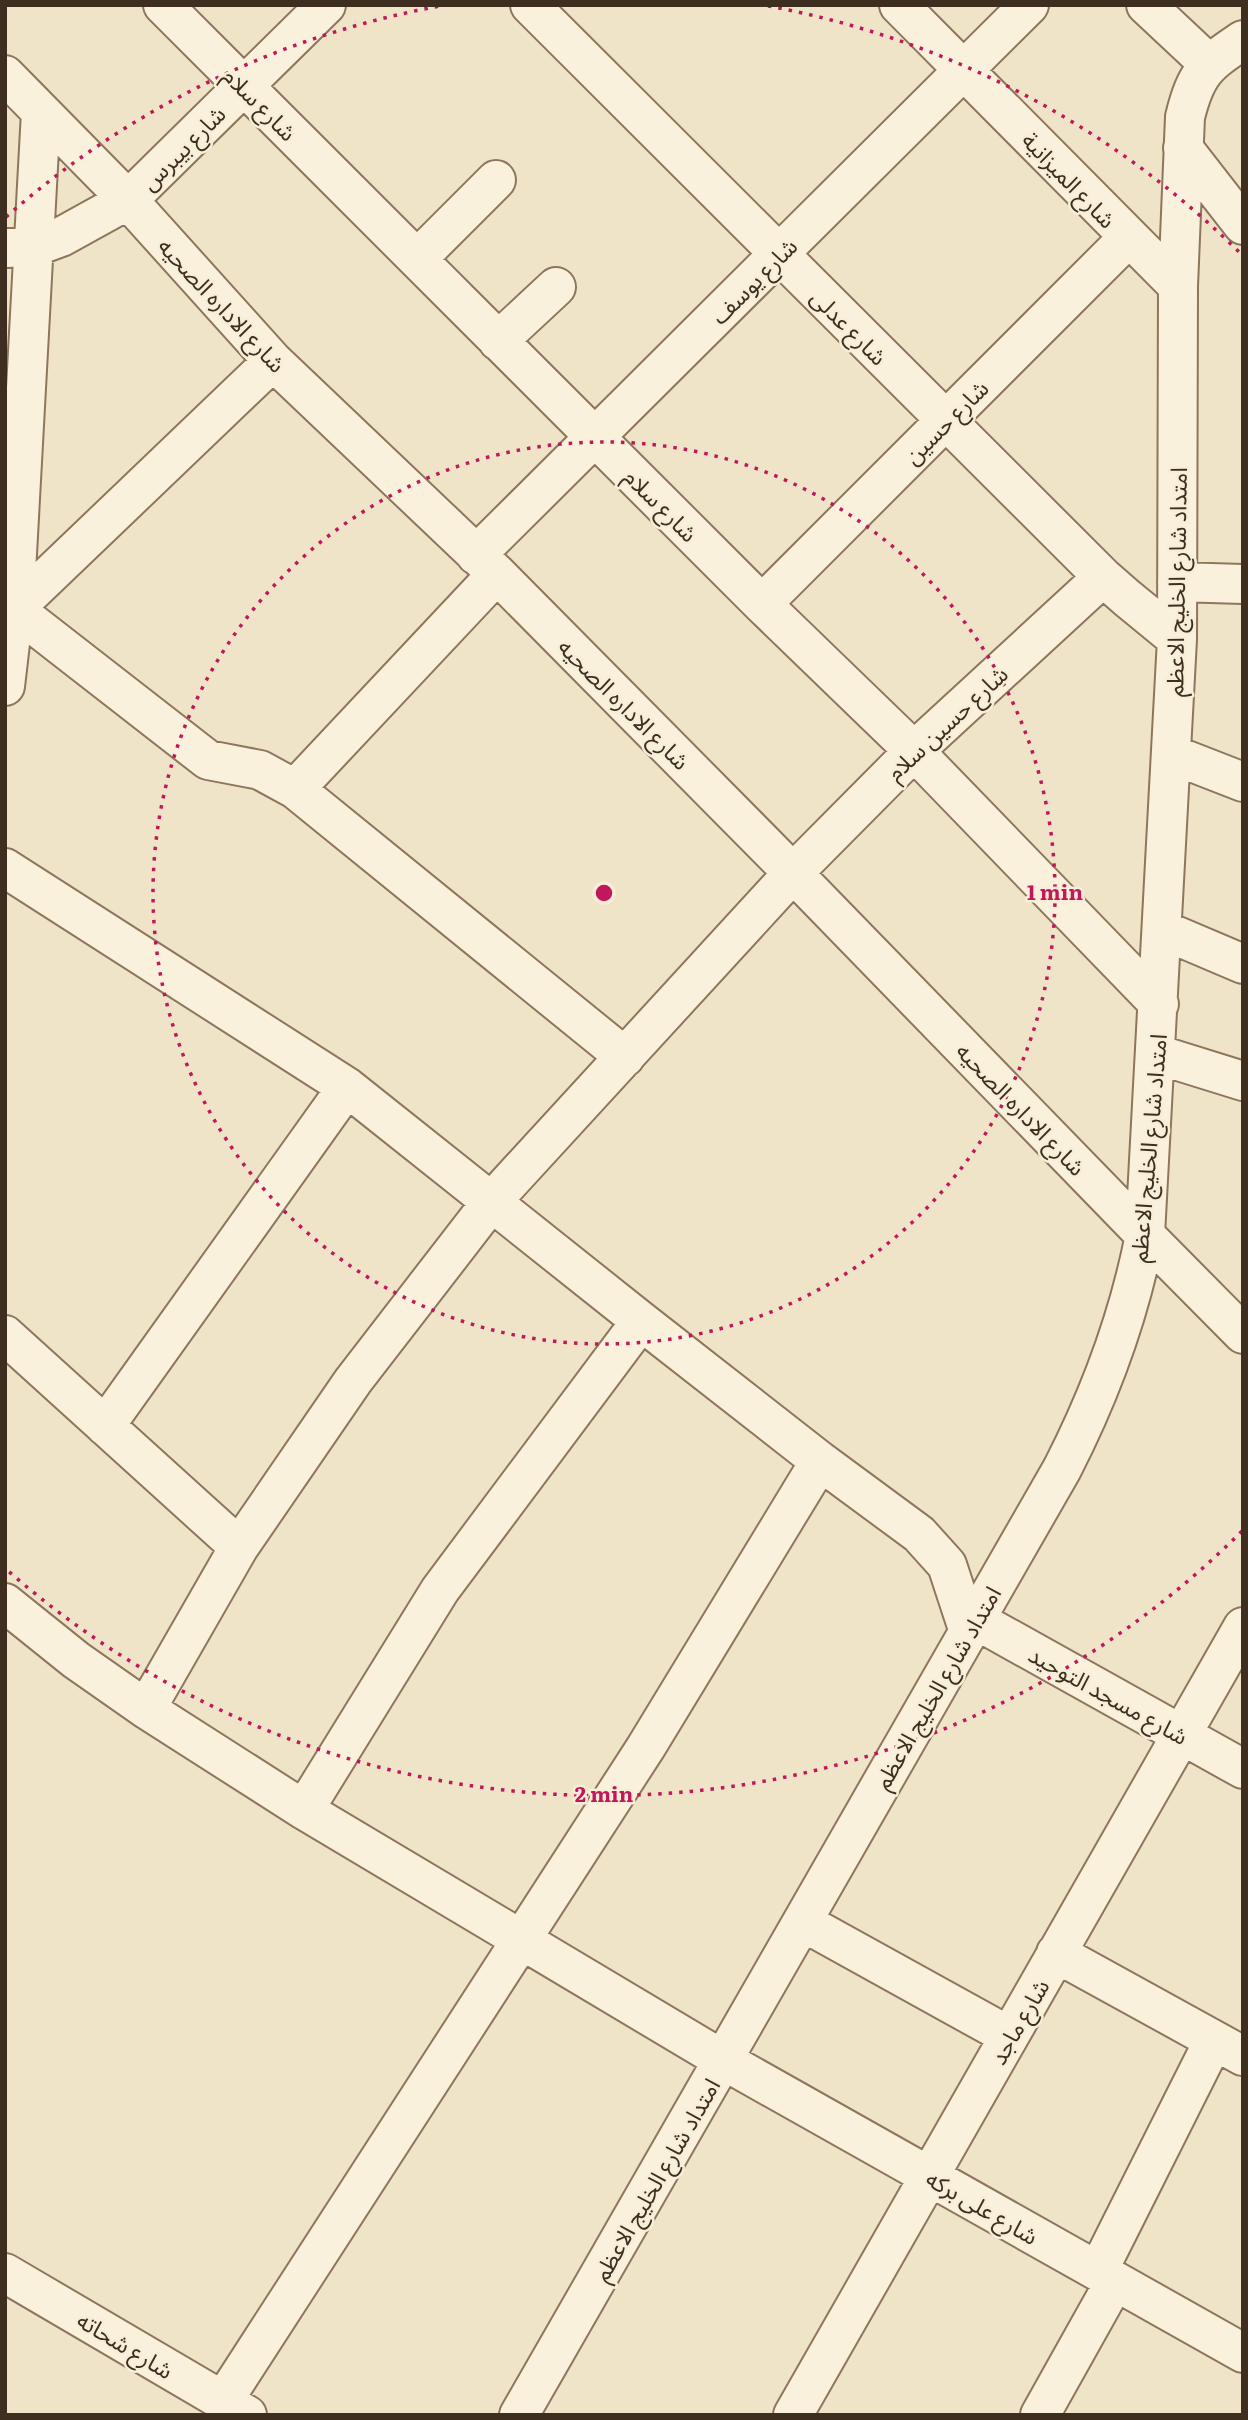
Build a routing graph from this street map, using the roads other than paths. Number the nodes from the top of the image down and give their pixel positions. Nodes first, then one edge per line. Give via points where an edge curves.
1 (163, 5) edge
2 (326, 5) edge
3 (530, 5) edge
4 (899, 5) edge
5 (1029, 5) edge
6 (1146, 5) edge
7 (1243, 40) edge
8 (1209, 64) junction
9 (964, 69) junction
10 (5, 75) edge
11 (244, 86) junction
12 (41, 112) junction
13 (1184, 148) junction
14 (496, 180) dead end
15 (128, 200) junction
16 (1239, 212) edge
17 (1128, 238) junction
18 (20, 248) edge
19 (779, 254) junction
20 (417, 259) junction
21 (1178, 286) junction
22 (556, 287) dead end
23 (499, 341) junction
24 (274, 361) junction
25 (945, 421) junction
26 (595, 437) junction
27 (486, 564) junction
28 (1103, 576) junction
29 (1177, 582) junction
30 (1243, 584) edge
31 (762, 604) junction
32 (14, 609) junction
33 (1177, 639) junction
34 (5, 686) edge
35 (914, 751) junction
36 (1171, 754) junction
37 (1243, 782) edge
38 (295, 789) junction
39 (5, 868) edge
40 (793, 873) junction
41 (1163, 930) junction
42 (1243, 964) edge
43 (1159, 1004) junction
44 (1156, 1054) junction
45 (625, 1057) junction
46 (1243, 1082) edge
47 (347, 1087) junction
48 (492, 1201) junction
49 (1144, 1235) junction
50 (641, 1321) junction
51 (1243, 1334) edge
52 (5, 1335) edge
53 (105, 1426) junction
54 (820, 1461) junction
55 (239, 1547) junction
56 (5, 1604) edge
57 (972, 1624) junction
58 (1243, 1627) edge
59 (146, 1709) junction
60 (1181, 1734) junction
61 (1243, 1769) edge
62 (304, 1810) junction
63 (803, 1922) junction
64 (521, 1941) junction
65 (1056, 1953) junction
66 (1009, 2036) junction
67 (1228, 2048) edge
68 (723, 2060) junction
69 (929, 2176) junction
70 (5, 2273) edge
71 (1106, 2276) junction
72 (1243, 2353) edge
73 (235, 2408) edge
74 (519, 2415) edge
75 (793, 2415) edge
76 (1040, 2415) edge

1 - 11 street, شارع سلام
2 - 11 street, شارع بيبرس
3 - 19 street, شارع عدلى
4 - 9 street, شارع الميزانية
5 - 9 street, شارع يوسف
6 - 8 street
7 - 8 street, امتداد شارع الخليج الاعظم
8 - 13 street, امتداد شارع الخليج الاعظم via 1190,98
9 - 17 street, شارع الميزانية
9 - 19 street, شارع يوسف
10 - 12 street, شارع الاداره الصحيه
11 - 15 street, شارع بيبرس
11 - 20 street, شارع سلام
12 - 15 street, شارع الاداره الصحيه
12 - 18 street
13 - 16 street
13 - 21 street, امتداد شارع الخليج الاعظم
14 - 20 street
15 - 18 street, شارع بيبرس via 61,237
15 - 24 street, شارع الاداره الصحيه
17 - 21 street, شارع الميزانية
17 - 25 street, شارع حسين
18 - 32 street
19 - 25 street, شارع عدلى
19 - 26 street, شارع يوسف
20 - 23 street, شارع سلام
21 - 29 street, امتداد شارع الخليج الاعظم
22 - 23 street
23 - 26 street, شارع سلام
24 - 27 street, شارع الاداره الصحيه
24 - 32 street
25 - 28 street, شارع عدلى
25 - 31 street, شارع حسين
26 - 27 street, شارع يوسف
26 - 31 street, شارع سلام
27 - 38 street, شارع يوسف
27 - 40 street, شارع الاداره الصحيه
28 - 33 street, شارع عدلى
28 - 35 street, شارع حسين سلام
29 - 30 street
29 - 33 street, امتداد شارع الخليج الاعظم
31 - 35 street, شارع سلام
32 - 34 street
32 - 38 street via 208,760 260,769
33 - 36 street, امتداد شارع الخليج الاعظم
35 - 40 street, شارع حسين سلام
35 - 43 street, شارع سلام
36 - 37 street
36 - 41 street, امتداد شارع الخليج الاعظم
38 - 45 street
39 - 47 street
40 - 45 street, شارع حسين سلام
40 - 49 street, شارع الاداره الصحيه
41 - 42 street
41 - 43 street, امتداد شارع الخليج الاعظم
43 - 44 street, امتداد شارع الخليج الاعظم
44 - 46 street
44 - 49 street, امتداد شارع الخليج الاعظم
45 - 48 street, شارع حسين سلام
47 - 48 street
47 - 53 street
48 - 50 street
48 - 55 street, شارع حسين سلام via 353,1381
49 - 51 street, شارع الاداره الصحيه
49 - 57 street, امتداد شارع الخليج الاعظم via 1126,1313 1081,1431
50 - 54 street
50 - 62 street via 440,1590
52 - 53 street
53 - 55 street
54 - 57 street via 919,1534 947,1565
54 - 64 street via 646,1748
55 - 59 street, شارع حسين سلام
56 - 59 street, شارع على بركه
57 - 60 street, شارع مسجد التوحيد
57 - 63 street, امتداد شارع الخليج الاعظم
58 - 60 street, شارع ماجد
59 - 62 street, شارع على بركه
60 - 61 street, شارع مسجد التوحيد
60 - 65 street, شارع ماجد
62 - 64 street, شارع على بركه
63 - 66 street
63 - 68 street, امتداد شارع الخليج الاعظم
64 - 68 street, شارع على بركه
64 - 73 street
65 - 66 street, شارع ماجد
65 - 67 street
66 - 69 street, شارع ماجد
67 - 71 street
68 - 69 street, شارع على بركه
68 - 74 street, امتداد شارع الخليج الاعظم
69 - 71 street, شارع على بركه
69 - 75 street, شارع ماجد
70 - 73 street, شارع شحاته
71 - 72 street, شارع على بركه
71 - 76 street

